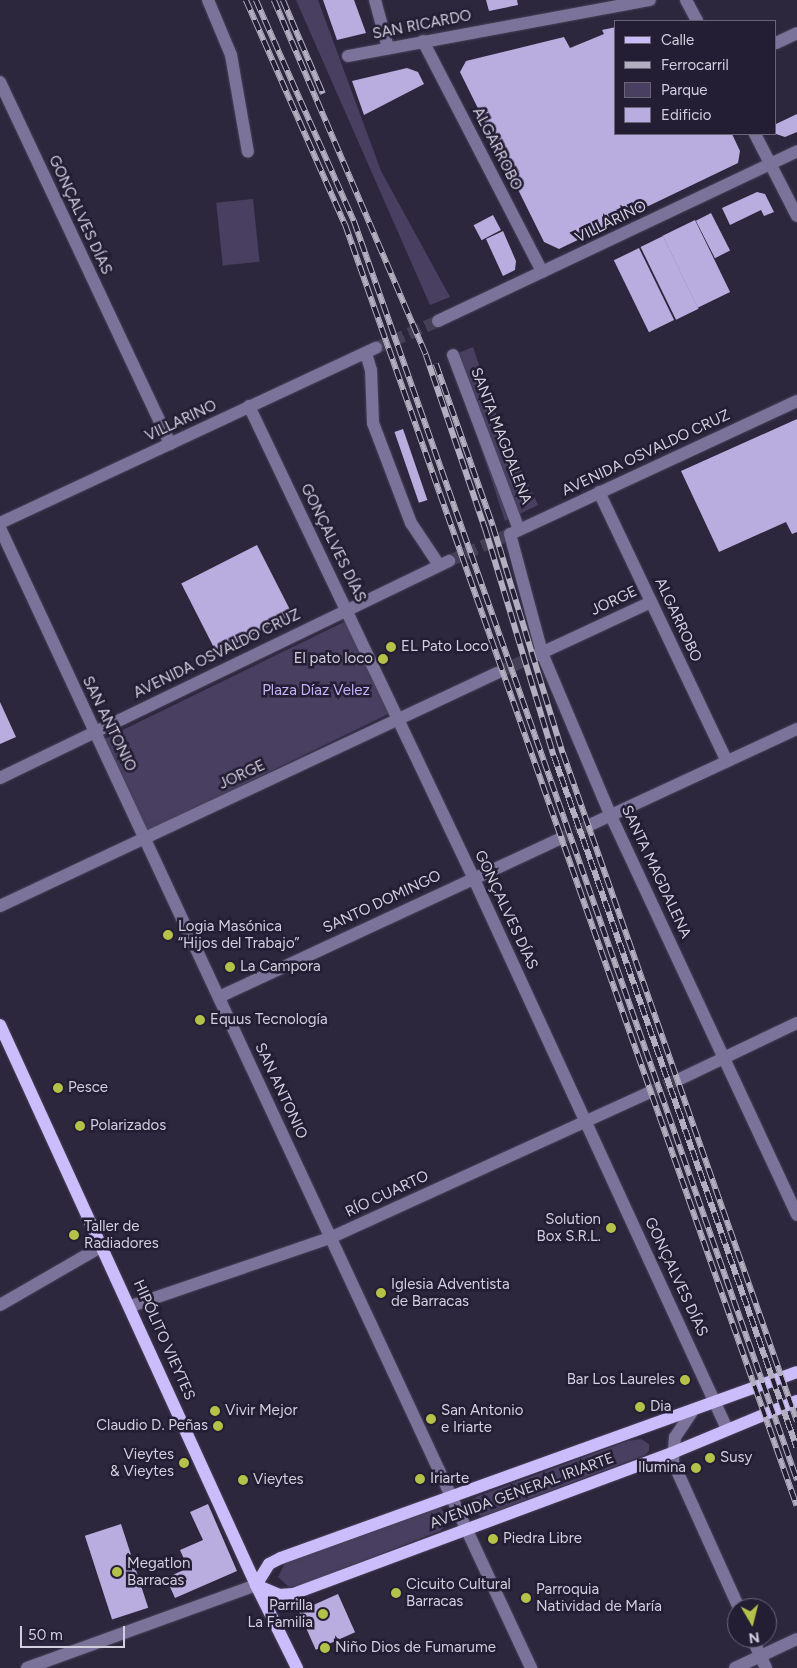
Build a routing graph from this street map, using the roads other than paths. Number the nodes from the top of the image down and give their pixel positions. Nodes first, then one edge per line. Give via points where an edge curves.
1 (208, 0) edge
2 (650, 0) edge
3 (686, 0) edge
4 (379, 1) edge
5 (696, 20) edge
6 (797, 32) edge
7 (422, 41) junction
8 (777, 42) edge
9 (388, 48) junction
10 (348, 56) dead end
11 (0, 82) edge
12 (756, 135) edge
13 (797, 151) edge
14 (248, 152) dead end
15 (770, 164) junction
16 (797, 216) edge
17 (542, 272) junction
18 (438, 320) tunnel mouth
19 (453, 355) dead end
20 (797, 401) edge
21 (250, 406) junction
22 (170, 444) junction
23 (600, 492) junction
24 (0, 523) edge
25 (0, 528) edge
26 (514, 532) junction
27 (444, 563) joint
28 (651, 602) junction
29 (346, 609) junction
30 (539, 654) junction
31 (497, 673) tunnel mouth
32 (398, 720) junction
33 (797, 729) edge
34 (94, 730) junction
35 (728, 761) junction
36 (0, 778) edge
37 (611, 816) junction
38 (592, 824) tunnel mouth
39 (146, 837) junction
40 (559, 839) tunnel mouth
41 (473, 877) junction
42 (0, 906) edge
43 (219, 997) junction
44 (797, 1023) edge
45 (0, 1025) edge
46 (726, 1058) junction
47 (682, 1078) tunnel mouth
48 (648, 1093) tunnel mouth
49 (586, 1121) junction
50 (797, 1215) edge
51 (332, 1238) junction
52 (102, 1246) junction
53 (0, 1305) edge
54 (131, 1306) junction
55 (797, 1372) edge
56 (797, 1401) edge
57 (717, 1403) junction
58 (692, 1412) junction
59 (727, 1429) junction
60 (672, 1453) junction
61 (452, 1496) junction
62 (468, 1529) junction
63 (256, 1584) junction
64 (733, 1598) edge
65 (797, 1639) edge
66 (757, 1648) edge
67 (763, 1662) edge
68 (28, 1668) edge
69 (297, 1668) edge
70 (531, 1668) edge
71 (736, 1668) edge

1 - 14 street via 230,55
2 - 7 street, SAN RICARDO
3 - 5 street
4 - 9 street
6 - 8 street
7 - 9 street, SAN RICARDO
7 - 17 street, ALGARROBO
9 - 10 street, SAN RICARDO
11 - 22 street, GONÇALVES DÍAS
12 - 15 street
13 - 15 street, VILLARINO
15 - 16 street
15 - 17 street, VILLARINO
17 - 18 street, VILLARINO
19 - 26 street, SANTA MAGDALENA
20 - 23 street, AVENIDA OSVALDO CRUZ
21 - 22 street, VILLARINO
21 - 27 street, VILLARINO via 371,350 373,424 411,523
21 - 29 street, GONÇALVES DÍAS
22 - 24 street, VILLARINO
23 - 26 street, AVENIDA OSVALDO CRUZ
23 - 28 street, ALGARROBO
25 - 34 street, SAN ANTONIO
26 - 30 street, SANTA MAGDALENA
27 - 29 street, AVENIDA OSVALDO CRUZ
28 - 30 street, JORGE
28 - 35 street, ALGARROBO
29 - 32 street, GONÇALVES DÍAS
29 - 34 street, AVENIDA OSVALDO CRUZ via 211,678
30 - 37 street, SANTA MAGDALENA
31 - 32 street, JORGE
32 - 39 street, JORGE
32 - 41 street, GONÇALVES DÍAS
33 - 35 street
34 - 36 street, AVENIDA OSVALDO CRUZ
34 - 39 street, SAN ANTONIO
35 - 37 street
37 - 38 street
37 - 46 street, SANTA MAGDALENA
39 - 42 street, JORGE
39 - 43 street, SAN ANTONIO
40 - 41 street, SANTO DOMINGO
41 - 43 street, SANTO DOMINGO
41 - 49 street, GONÇALVES DÍAS
43 - 51 street, SAN ANTONIO
44 - 46 street
45 - 52 main road, HIPÓLITO VIEYTES
46 - 47 street
46 - 50 street, SANTA MAGDALENA
48 - 49 street, RÍO CUARTO
49 - 51 street, RÍO CUARTO
49 - 57 street, GONÇALVES DÍAS
51 - 54 street, RÍO CUARTO
51 - 61 street, SAN ANTONIO
52 - 53 street
52 - 54 main road, HIPÓLITO VIEYTES
54 - 63 main road, HIPÓLITO VIEYTES
55 - 57 main road, AVENIDA GENERAL IRIARTE
56 - 59 main road, AVENIDA GENERAL IRIARTE
57 - 58 main road, AVENIDA GENERAL IRIARTE
57 - 59 street, GONÇALVES DÍAS
58 - 60 street via 679,1428
58 - 61 main road, AVENIDA GENERAL IRIARTE
59 - 60 main road, AVENIDA GENERAL IRIARTE
60 - 62 main road, AVENIDA GENERAL IRIARTE
60 - 64 street via 676,1472
61 - 62 street, SAN ANTONIO
61 - 63 main road, AVENIDA GENERAL IRIARTE via 281,1558 269,1564
62 - 63 main road, AVENIDA GENERAL IRIARTE via 293,1594 279,1594
62 - 70 street, SAN ANTONIO
63 - 68 street
63 - 69 main road, HIPÓLITO VIEYTES
65 - 67 street
66 - 67 street
67 - 71 street

